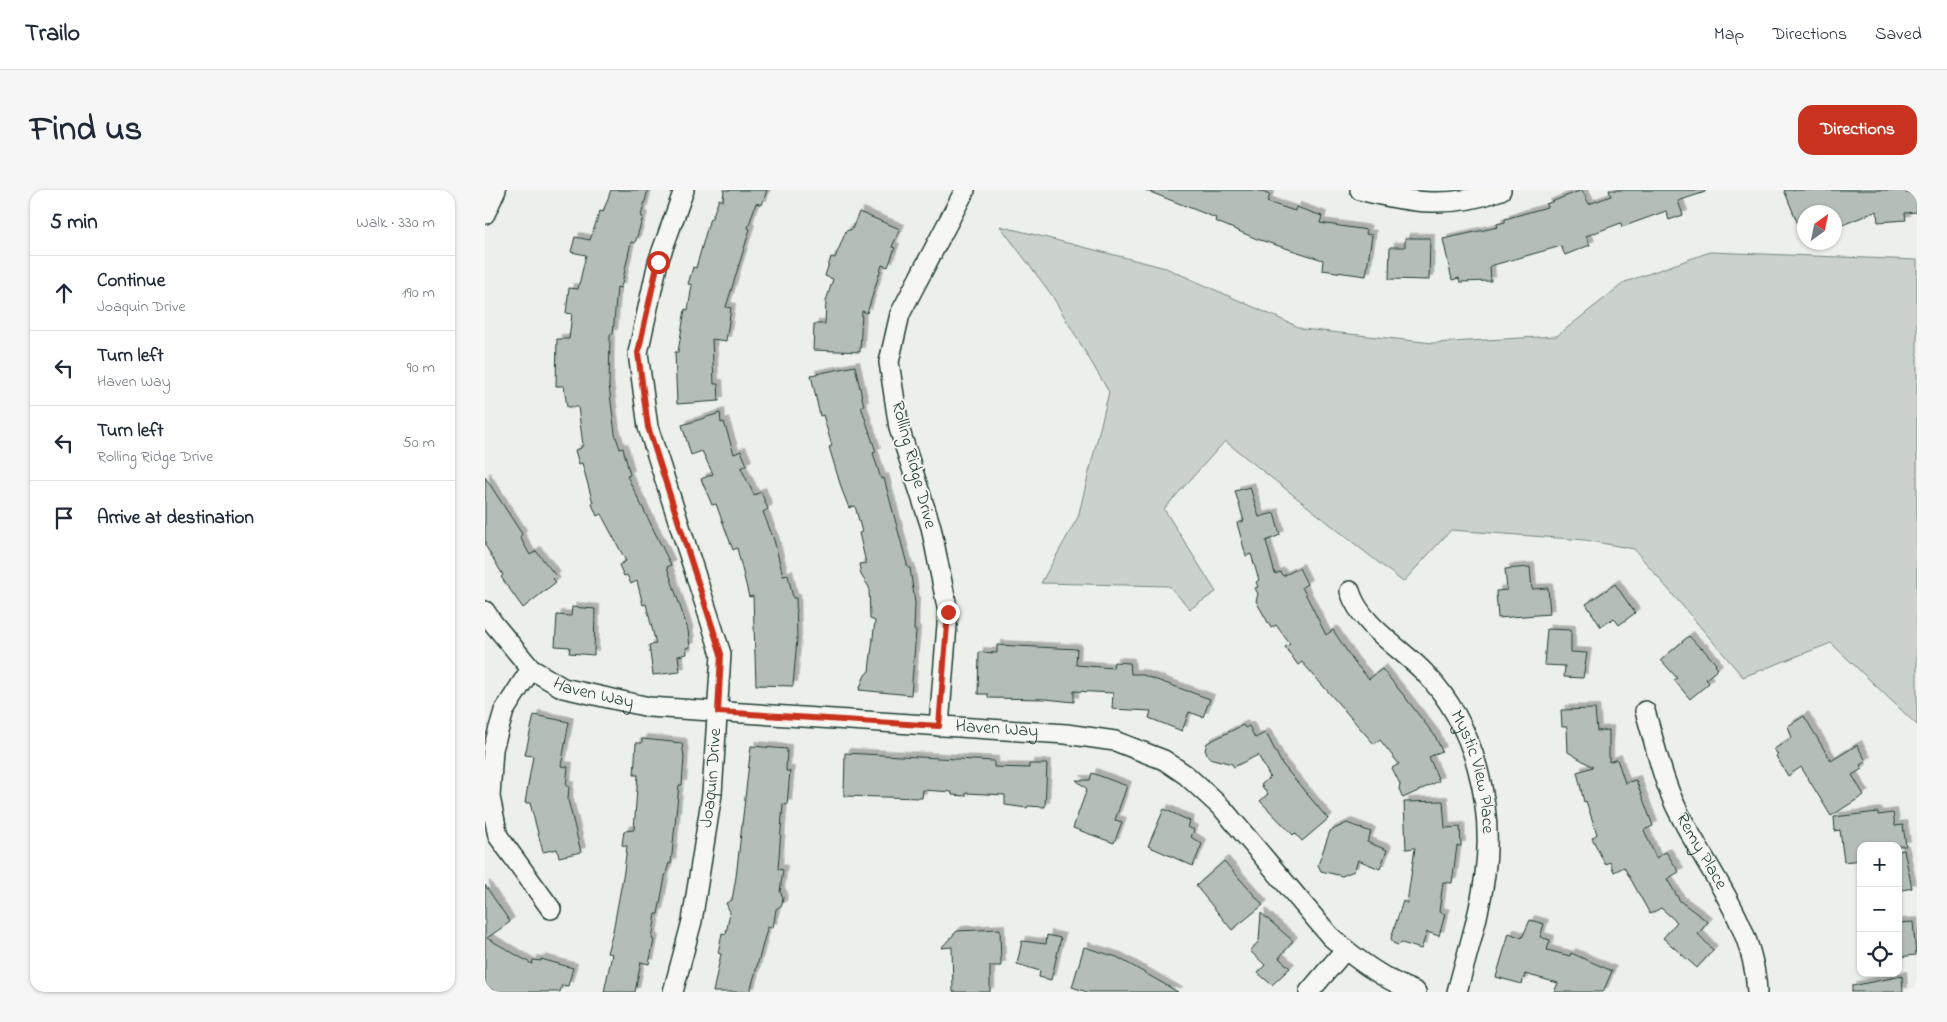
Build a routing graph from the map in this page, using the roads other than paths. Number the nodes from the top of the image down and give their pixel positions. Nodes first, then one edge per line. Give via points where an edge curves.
1 (496, 190) edge
2 (684, 190) edge
3 (965, 190) edge
4 (1360, 190) edge
5 (1501, 190) edge
6 (485, 214) edge
7 (1350, 591) dead end
8 (485, 610) edge
9 (531, 669) junction
10 (1645, 711) dead end
11 (718, 712) junction
12 (939, 726) junction
13 (551, 909) dead end
14 (1345, 950) junction
15 (673, 992) edge
16 (1309, 992) edge
17 (1416, 992) edge
18 (1457, 992) edge
19 (1757, 992) edge

1 - 6 street
2 - 11 street, Joaquin Drive via 658,262 638,353 648,427 721,654
3 - 12 street, Rolling Ridge Drive via 901,314 889,362 899,428 931,527 948,612
4 - 5 street via 1404,201 1443,204
7 - 18 street, Mystic View Place via 1366,620 1415,663 1441,693 1461,726 1475,762 1487,822 1487,858
8 - 9 street, Haven Way
9 - 11 street, Haven Way via 563,688 649,707
9 - 13 street via 504,712 493,749 490,797 498,836
10 - 19 street, Remy Place via 1675,806 1744,928 1754,963
11 - 12 street, Haven Way
11 - 15 street, Joaquin Drive via 713,794 691,921
12 - 14 street, Haven Way via 1090,736 1115,741 1164,760 1206,791
14 - 16 street
14 - 17 street, Haven Way via 1379,975

